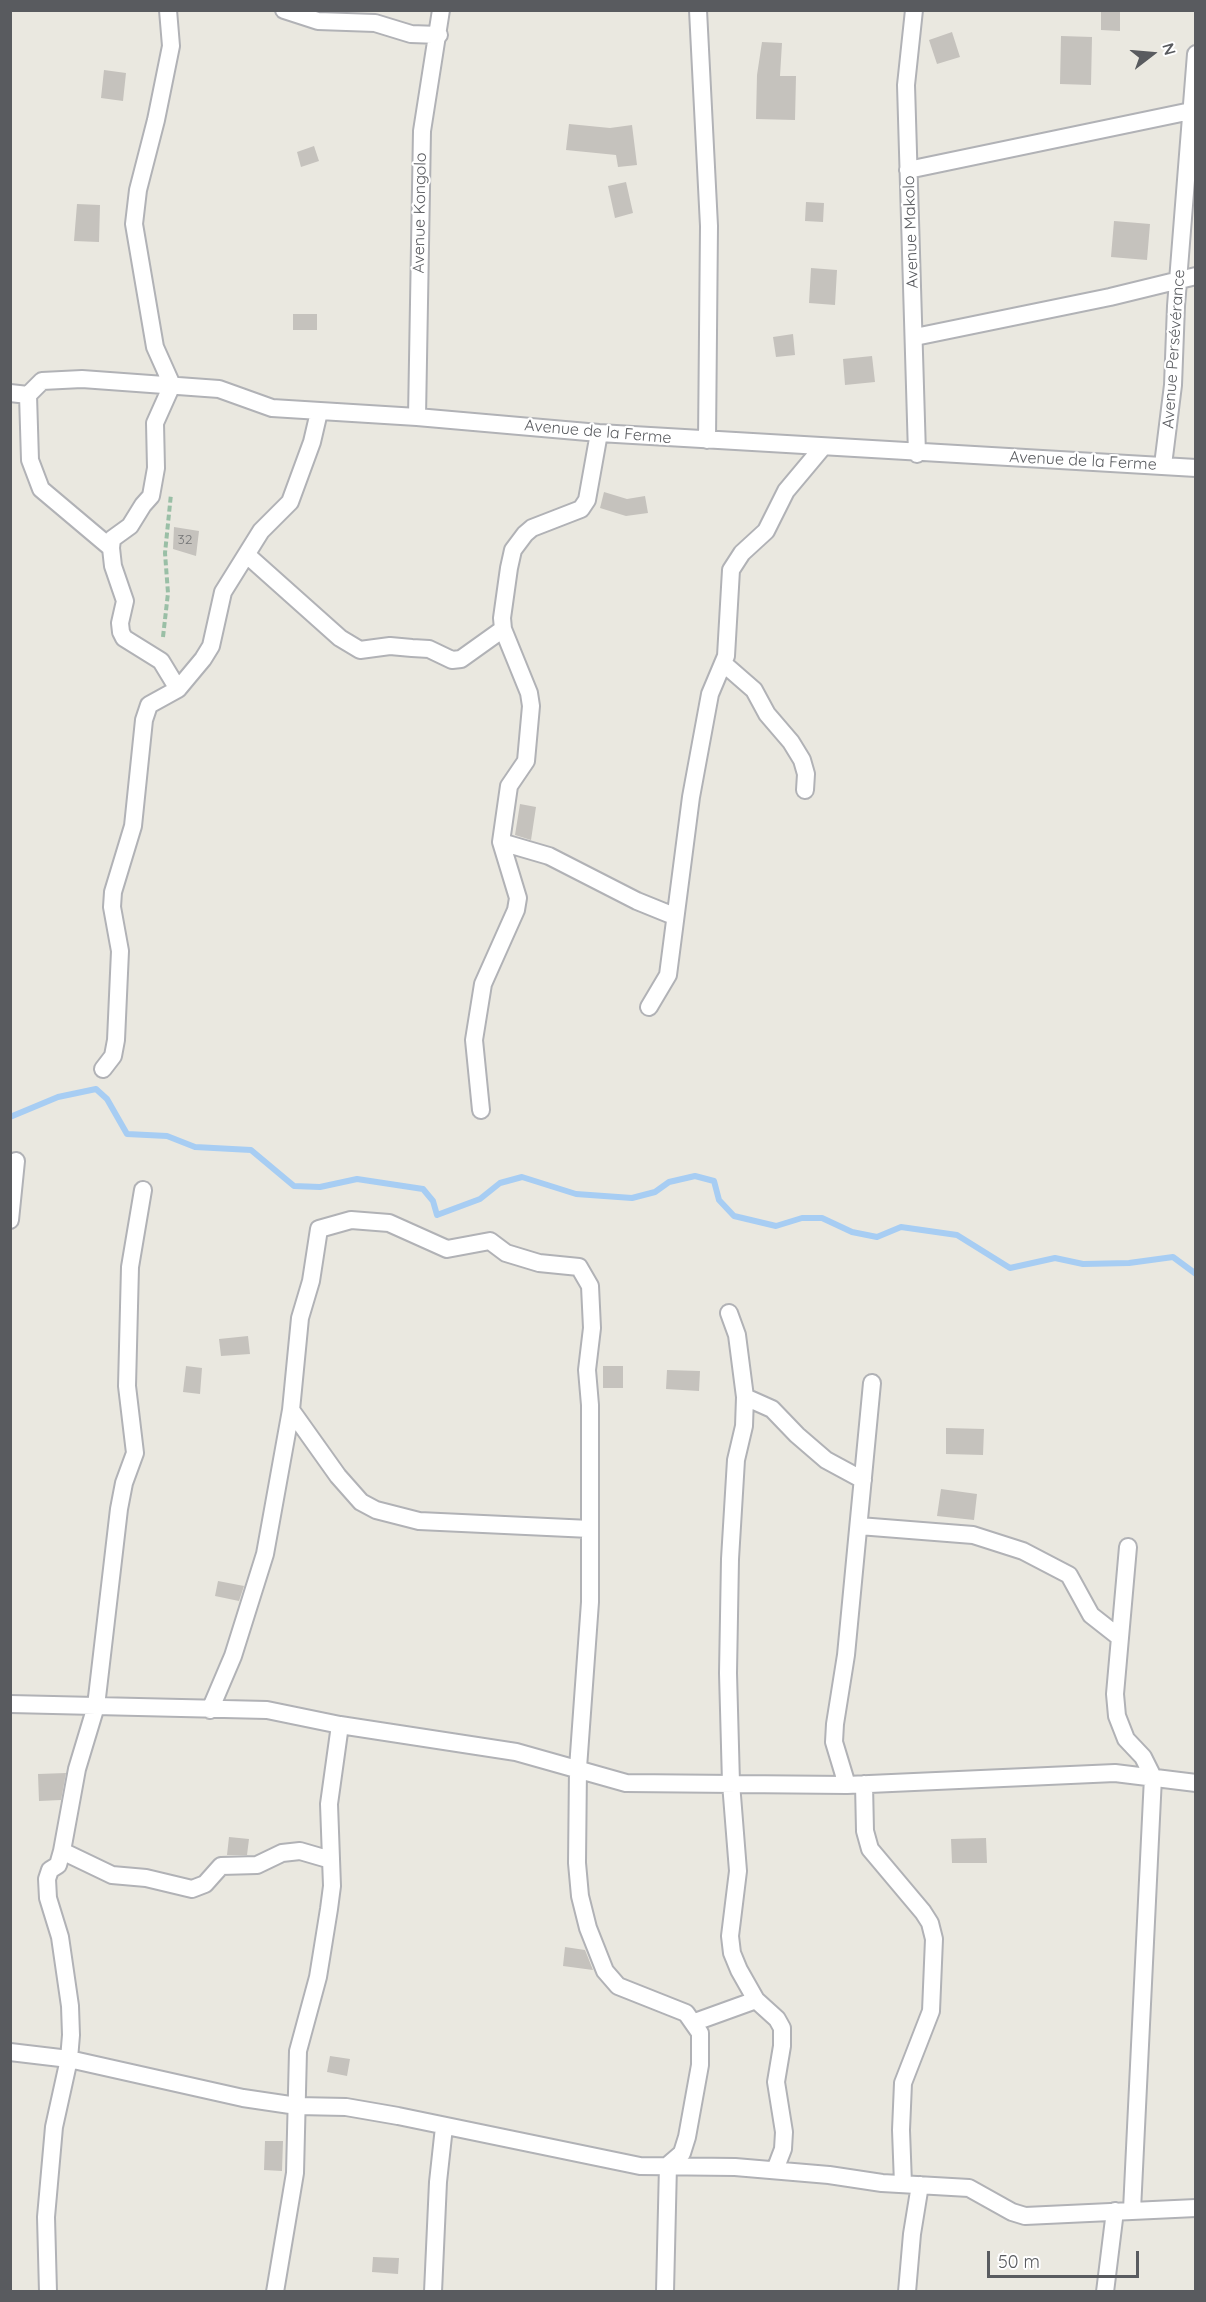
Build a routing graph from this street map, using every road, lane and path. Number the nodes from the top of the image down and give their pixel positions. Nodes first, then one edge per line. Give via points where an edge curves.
1 (168, 10) edge
2 (284, 10) edge
3 (441, 10) edge
4 (698, 10) edge
5 (914, 10) edge
6 (439, 35) junction
7 (1196, 54) edge
8 (1191, 111) junction
9 (908, 170) junction
10 (1188, 277) edge
11 (915, 337) junction
12 (172, 385) junction
13 (10, 393) edge
14 (28, 395) junction
15 (319, 412) junction
16 (417, 417) junction
17 (599, 434) junction
18 (707, 440) junction
19 (822, 448) junction
20 (917, 454) junction
21 (1163, 465) junction
22 (1196, 468) edge
23 (170, 486) dead end
24 (111, 548) junction
25 (247, 555) junction
26 (503, 629) junction
27 (163, 637) dead end
28 (723, 663) junction
29 (178, 689) junction
30 (805, 790) dead end
31 (501, 842) junction
32 (674, 916) junction
33 (649, 1007) dead end
34 (103, 1070) dead end
35 (481, 1110) dead end
36 (16, 1161) dead end
37 (143, 1190) dead end
38 (10, 1221) edge
39 (729, 1313) dead end
40 (872, 1383) dead end
41 (745, 1396) junction
42 (291, 1410) junction
43 (863, 1480) junction
44 (859, 1526) junction
45 (590, 1529) junction
46 (1128, 1547) dead end
47 (1119, 1637) junction
48 (10, 1704) edge
49 (96, 1706) junction
50 (210, 1710) junction
51 (340, 1725) junction
52 (578, 1768) junction
53 (1153, 1778) junction
54 (731, 1783) junction
55 (864, 1784) junction
56 (1196, 1784) edge
57 (847, 1785) junction
58 (62, 1851) junction
59 (331, 1860) junction
60 (756, 2000) junction
61 (695, 2022) junction
62 (10, 2052) edge
63 (69, 2059) junction
64 (297, 2106) junction
65 (444, 2127) junction
66 (668, 2165) junction
67 (775, 2170) junction
68 (903, 2184) junction
69 (920, 2186) junction
70 (1196, 2208) edge
71 (1124, 2210) junction
72 (48, 2292) edge
73 (275, 2292) edge
74 (434, 2292) edge
75 (664, 2292) edge
76 (907, 2292) edge
77 (1105, 2292) edge

1 - 12 street via 171,46 138,190 134,224 155,347
2 - 6 street via 318,21 375,23 411,34
3 - 6 street, Avenue Kongolo
4 - 18 street via 709,226
5 - 9 street, Avenue Makolo via 906,85
6 - 16 street, Avenue Kongolo via 422,131
7 - 8 street, Avenue Persévérance
8 - 9 street
8 - 10 street, Avenue Persévérance
9 - 11 street, Avenue Makolo
10 - 11 street
10 - 21 street, Avenue Persévérance via 1176,306 1171,415
11 - 20 street, Avenue Makolo
12 - 14 street, Avenue de la Ferme via 82,379 42,381
12 - 15 street, Avenue de la Ferme via 219,389 272,408
12 - 24 street via 155,423 152,496 130,526 112,539
13 - 14 street
14 - 24 street via 30,460 41,489
15 - 16 street, Avenue de la Ferme
15 - 25 street via 290,502 261,531
16 - 17 street, Avenue de la Ferme
17 - 18 street, Avenue de la Ferme
17 - 26 street via 591,484 581,509 532,528 513,550
18 - 19 street, Avenue de la Ferme
19 - 20 street, Avenue de la Ferme
19 - 28 street via 786,491 766,531 734,561 728,584
20 - 21 street, Avenue de la Ferme
21 - 22 street, Avenue de la Ferme
23 - 27 path
24 - 29 street via 125,601 121,632 124,638 161,661
25 - 26 street via 340,638 360,650 390,646 429,649 452,660 461,659
25 - 29 street via 219,600 211,646
26 - 31 street via 531,706 526,761 510,786
28 - 30 street via 754,690 766,714 801,759 806,774
28 - 32 street via 710,694
29 - 34 street via 149,705 144,720 133,826 113,892 120,951 117,1030 113,1056
31 - 32 street via 549,856
31 - 35 street via 518,898 488,969 480,1000 474,1040
32 - 33 street via 668,975
36 - 38 street
37 - 49 street via 130,1267 127,1386 135,1453 119,1509
39 - 41 street
40 - 43 street
41 - 43 street via 772,1409 826,1460
41 - 54 street via 744,1426 736,1460 730,1559
42 - 45 street via 313,1445 360,1502 376,1510 419,1521
42 - 45 street via 300,1318 320,1229 351,1220 389,1223 447,1249 490,1241 506,1253 539,1263 579,1267 590,1286 592,1328 587,1370
42 - 50 street via 265,1554 233,1656
43 - 44 street
44 - 47 street via 973,1535 1023,1551 1069,1575 1091,1615
44 - 57 street via 834,1742
45 - 52 street via 590,1602
46 - 47 street
47 - 53 street via 1117,1716 1126,1738 1143,1757
48 - 49 street
49 - 50 street
49 - 58 street via 77,1769
50 - 51 street via 267,1710
51 - 52 street via 487,1746
51 - 59 street via 329,1804
52 - 54 street via 626,1783
52 - 61 street via 580,1896 605,1971 618,1986 686,2013
53 - 55 street via 1115,1773
53 - 56 street
53 - 71 street
54 - 57 street
54 - 60 street via 738,1871 730,1936 732,1953
55 - 57 street
55 - 68 street via 865,1831 870,1849 930,1923 934,1939 931,2011 903,2083
58 - 59 street via 112,1875 192,1889 205,1884 221,1866 256,1865 282,1853 300,1851
58 - 63 street via 58,1865 50,1870 47,1879 70,2006
59 - 64 street via 326,1940 298,2051
60 - 61 street
60 - 67 street via 782,2028 776,2082 784,2132
61 - 66 street via 700,2033 700,2065 691,2119 682,2153
62 - 63 street
63 - 64 street via 243,2098
63 - 72 street via 53,2138 46,2217
64 - 65 street via 346,2107
64 - 73 street via 295,2173
65 - 66 street via 640,2166
65 - 74 street
66 - 67 street
66 - 75 street
67 - 68 street
68 - 69 street
69 - 71 street via 969,2188 1025,2216
69 - 76 street
70 - 71 street
71 - 77 street

